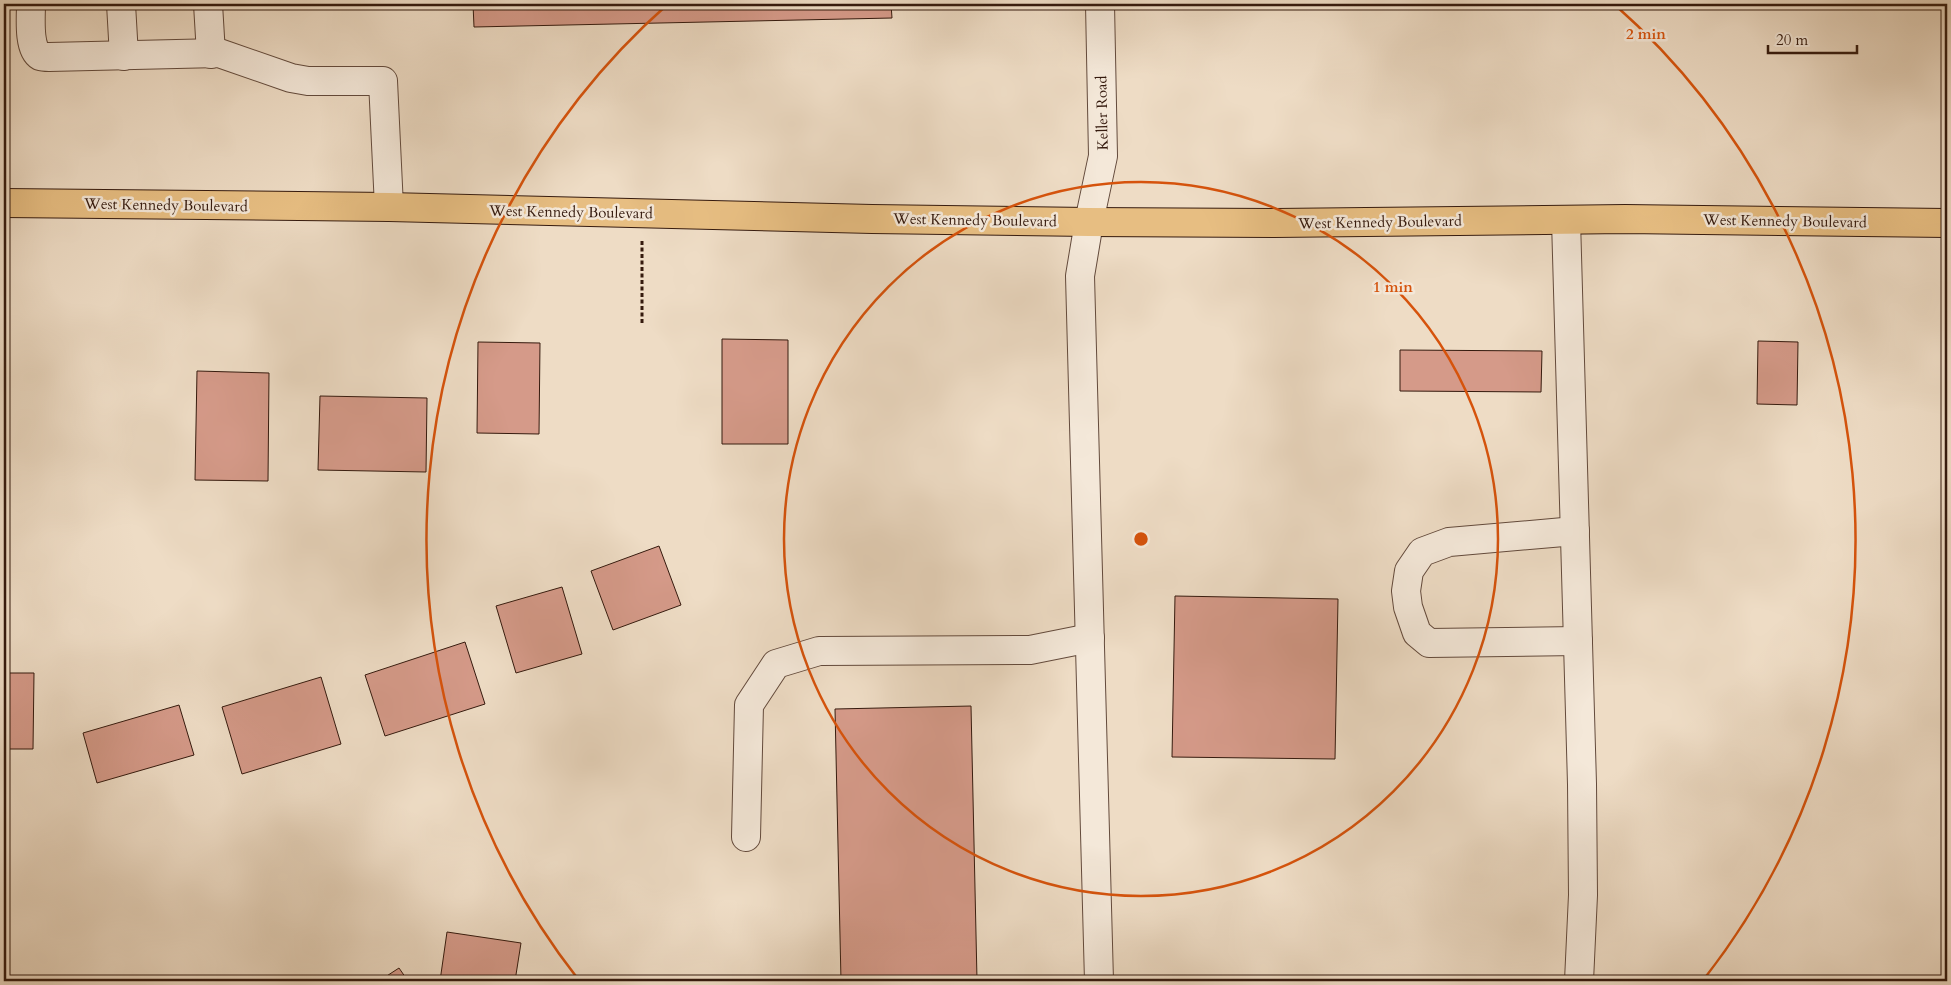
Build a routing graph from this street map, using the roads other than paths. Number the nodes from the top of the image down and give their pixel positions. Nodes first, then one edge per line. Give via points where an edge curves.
1 (31, 4) edge
2 (121, 4) edge
3 (208, 4) edge
4 (1100, 4) edge
5 (211, 54) junction
6 (124, 56) junction
7 (4, 203) edge
8 (389, 207) junction
9 (1566, 220) junction
10 (1089, 222) junction
11 (1947, 223) edge
12 (1575, 531) junction
13 (1090, 638) junction
14 (1578, 641) junction
15 (746, 837) dead end
16 (1099, 981) edge
17 (1579, 981) edge

1 - 6 street via 32,43 40,56
2 - 6 street
3 - 5 street
4 - 10 street, Keller Road via 1103,156
5 - 6 street
5 - 8 street via 230,56 308,82 383,81
7 - 8 main road, West Kennedy Boulevard
8 - 10 main road, West Kennedy Boulevard
9 - 10 main road, West Kennedy Boulevard
9 - 11 main road, West Kennedy Boulevard
9 - 12 street
10 - 13 street, Keller Road via 1080,276
12 - 14 street
12 - 14 street via 1449,542 1422,552 1408,571 1406,591 1417,633 1429,643
13 - 15 street via 1030,650 819,651 776,664 749,705
13 - 16 street, Keller Road
14 - 17 street via 1583,867

